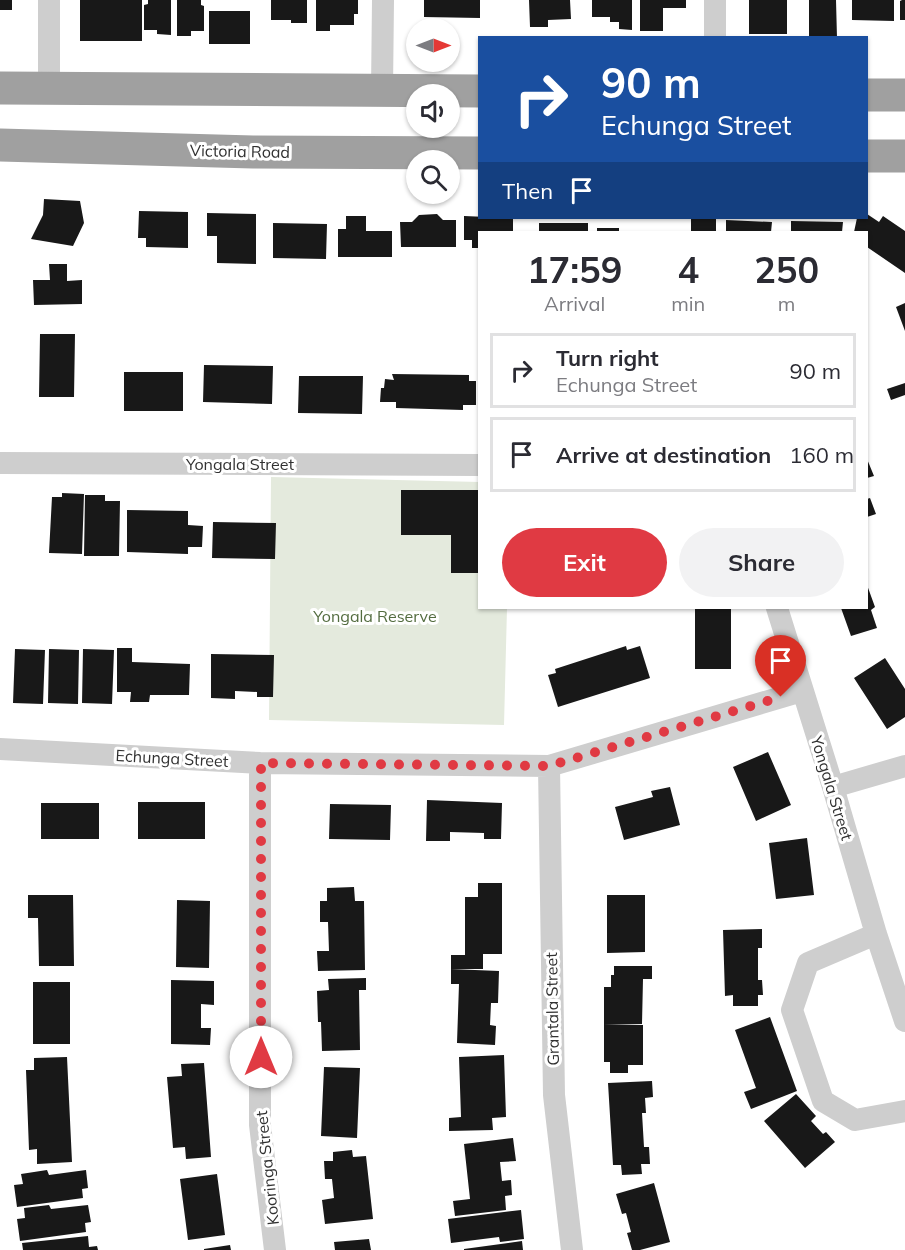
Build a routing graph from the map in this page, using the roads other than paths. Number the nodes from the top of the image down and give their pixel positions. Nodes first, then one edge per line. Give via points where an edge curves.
1 (49, 0) edge
2 (383, 0) edge
3 (715, 0) edge
4 (715, 36) edge
5 (0, 88) edge
6 (49, 88) junction
7 (382, 90) junction
8 (478, 91) edge
9 (868, 94) edge
10 (905, 95) edge
11 (0, 145) edge
12 (478, 153) edge
13 (868, 156) edge
14 (905, 156) edge
15 (0, 463) edge
16 (478, 465) edge
17 (777, 609) edge
18 (802, 691) junction
19 (0, 749) edge
20 (261, 763) junction
21 (549, 766) junction
22 (905, 766) edge
23 (833, 787) junction
24 (876, 934) junction
25 (905, 1021) edge
26 (905, 1111) edge
27 (275, 1250) edge
28 (572, 1250) edge

1 - 6 street
2 - 7 street
3 - 4 street
5 - 6 highway
6 - 7 highway
7 - 8 highway
9 - 10 highway
11 - 12 highway, Victoria Road
13 - 14 highway
15 - 16 street, Yongala Street
17 - 18 street, Yongala Street
18 - 21 street, Echunga Street
18 - 23 street, Yongala Street
19 - 20 street, Echunga Street
20 - 21 street, Echunga Street
20 - 27 street, Kooringa Street via 261,1125
21 - 28 street, Grantala Street via 554,1095
22 - 23 street
23 - 24 street, Yongala Street
24 - 25 street, Yongala Street
24 - 26 street via 808,963 792,1011 823,1101 855,1120

